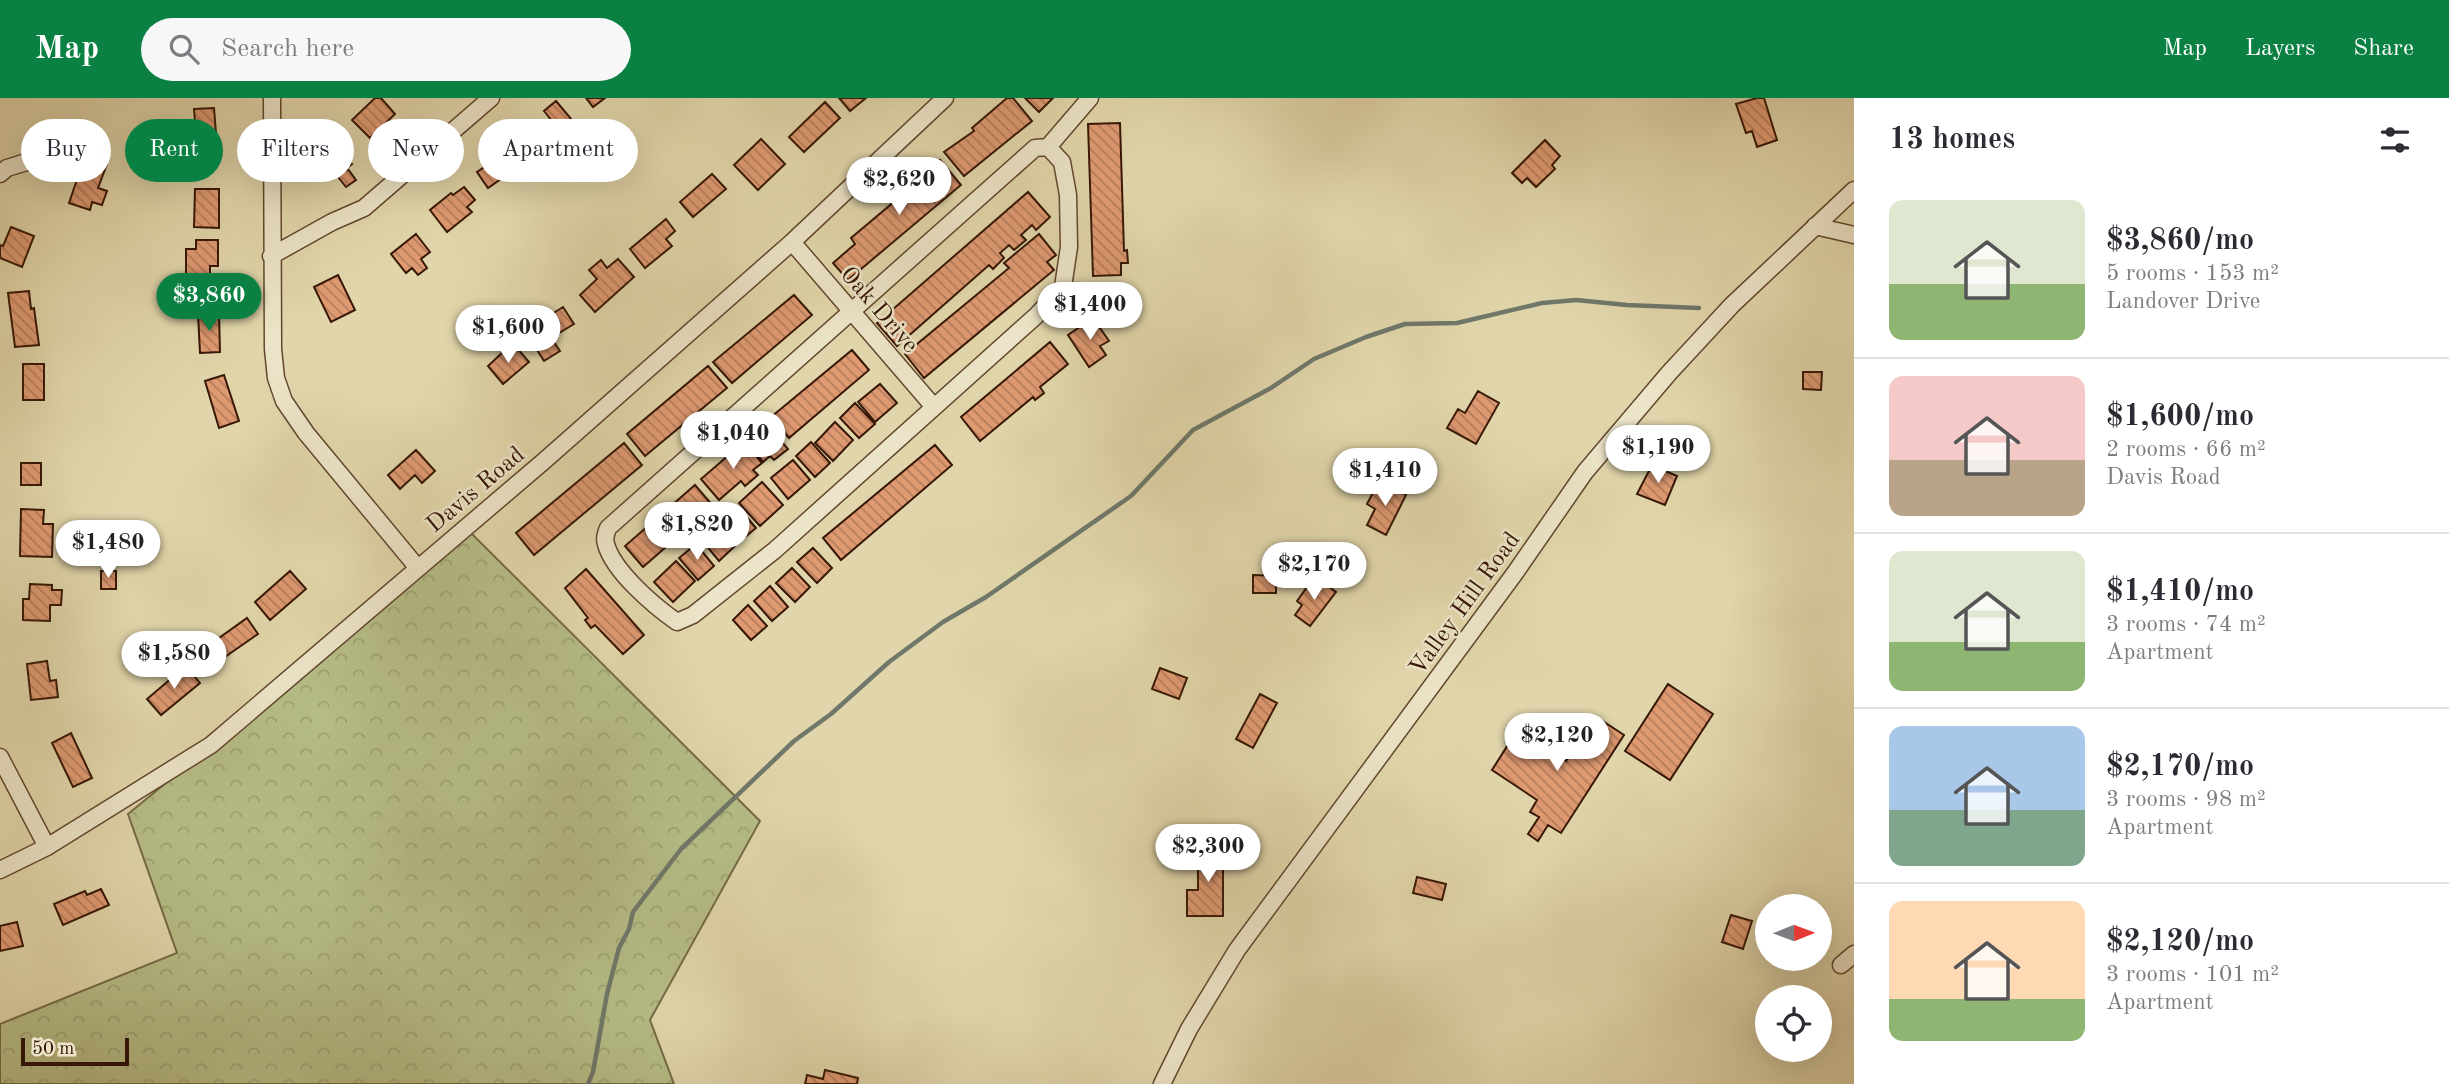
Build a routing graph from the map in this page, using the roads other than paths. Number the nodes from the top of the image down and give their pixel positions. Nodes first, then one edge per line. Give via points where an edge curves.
1 (272, 98) edge
2 (491, 98) edge
3 (945, 98) edge
4 (1090, 98) edge
5 (1048, 147) junction
6 (21, 164) edge
7 (0, 174) edge
8 (1854, 190) edge
9 (1815, 226) junction
10 (1854, 236) edge
11 (792, 242) junction
12 (271, 256) junction
13 (852, 312) junction
14 (934, 407) junction
15 (417, 568) junction
16 (0, 757) edge
17 (47, 848) junction
18 (0, 870) edge
19 (1854, 954) edge
20 (1841, 965) dead end
21 (1162, 1084) edge

1 - 12 street
2 - 12 street via 364,208
3 - 11 street, Davis Road
4 - 5 street
5 - 13 street via 1035,148
5 - 14 street via 1062,162 1068,195 1069,247 1063,287
6 - 7 street
8 - 9 street, Valley Hill Road
9 - 10 street
9 - 21 street, Valley Hill Road via 1732,305 1585,472 1237,950
11 - 13 street, Oak Drive
11 - 15 street, Davis Road
12 - 15 street via 273,349 284,401
13 - 14 street, Oak Drive
13 - 14 street via 608,527 605,541 614,562 677,622 693,615 775,550
15 - 17 street, Davis Road via 211,745
16 - 17 street
17 - 18 street, Davis Road
19 - 20 street

